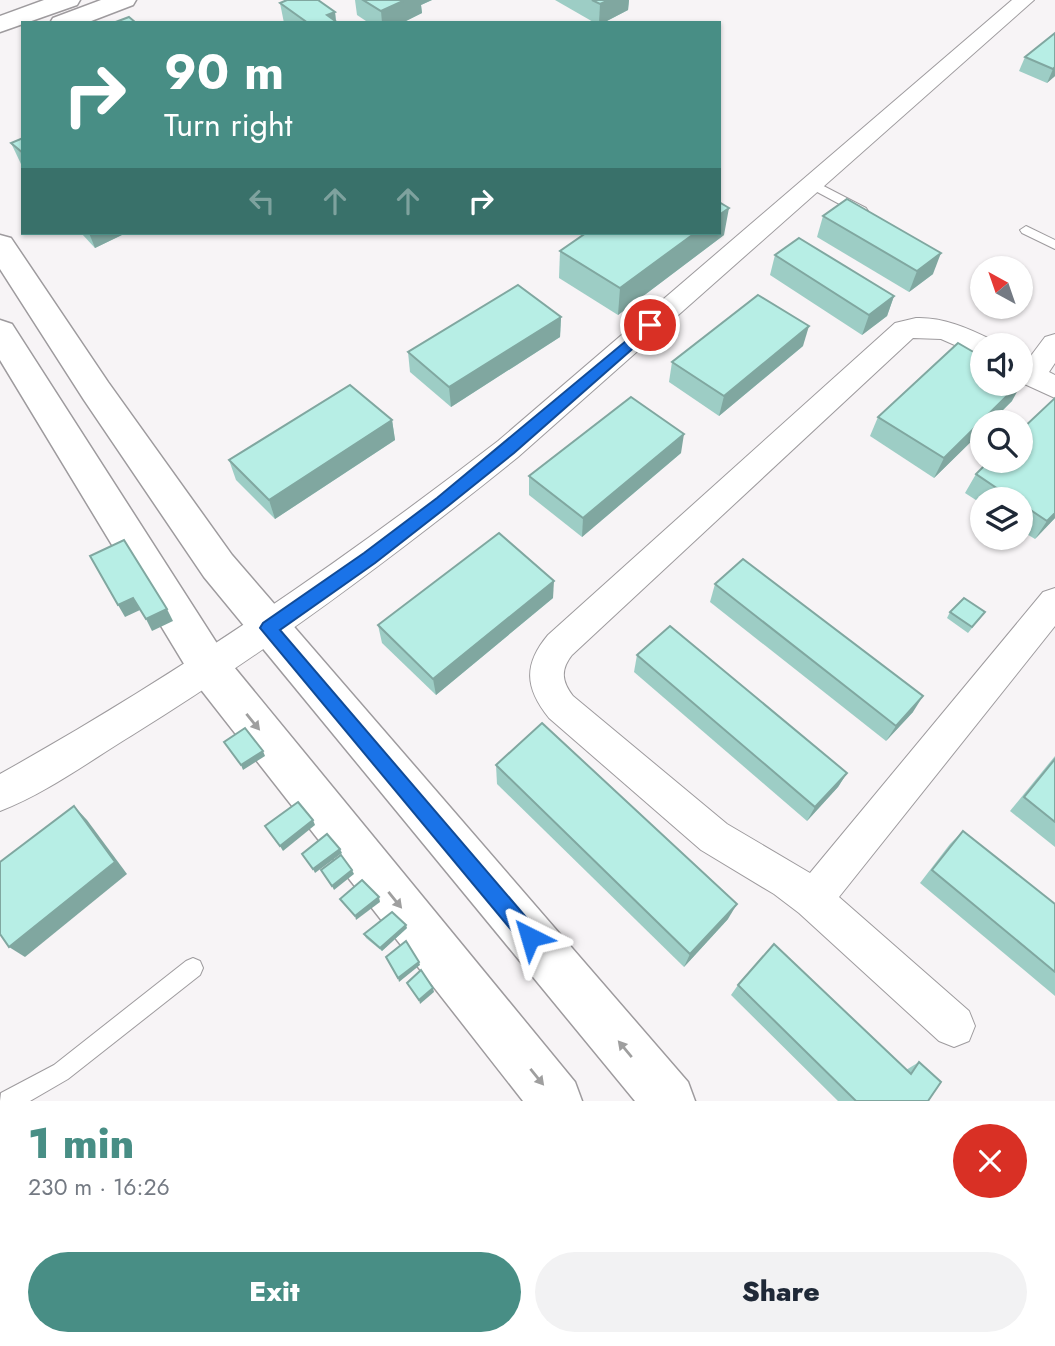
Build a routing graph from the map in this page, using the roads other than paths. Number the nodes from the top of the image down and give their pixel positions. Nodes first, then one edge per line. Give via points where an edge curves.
1 (68, 0) edge
2 (124, 0) edge
3 (1024, 0) edge
4 (67, 21) edge
5 (0, 24) edge
6 (21, 38) edge
7 (0, 46) edge
8 (812, 184) junction
9 (871, 216) edge
10 (1026, 230) dead end
11 (0, 245) edge
12 (1055, 246) edge
13 (0, 332) edge
14 (970, 341) edge
15 (1055, 344) edge
16 (1036, 377) edge
17 (1055, 602) edge
18 (269, 628) junction
19 (210, 669) junction
20 (0, 794) edge
21 (813, 899) junction
22 (193, 968) dead end
23 (954, 1026) dead end
24 (9, 1101) edge
25 (556, 1101) edge
26 (670, 1101) edge

1 - 5 main road
2 - 4 main road
3 - 8 street
6 - 7 main road
8 - 9 lane
8 - 18 street via 508,449 370,558
10 - 12 lane
11 - 18 main road via 172,502
13 - 19 main road
14 - 21 street via 934,326 905,330 560,645 545,668 545,682 561,707 693,821
15 - 16 street
17 - 21 street
18 - 19 street
26 -> 18 main road
19 - 20 street
19 -> 25 main road
21 - 23 street
22 - 24 lane via 61,1072

